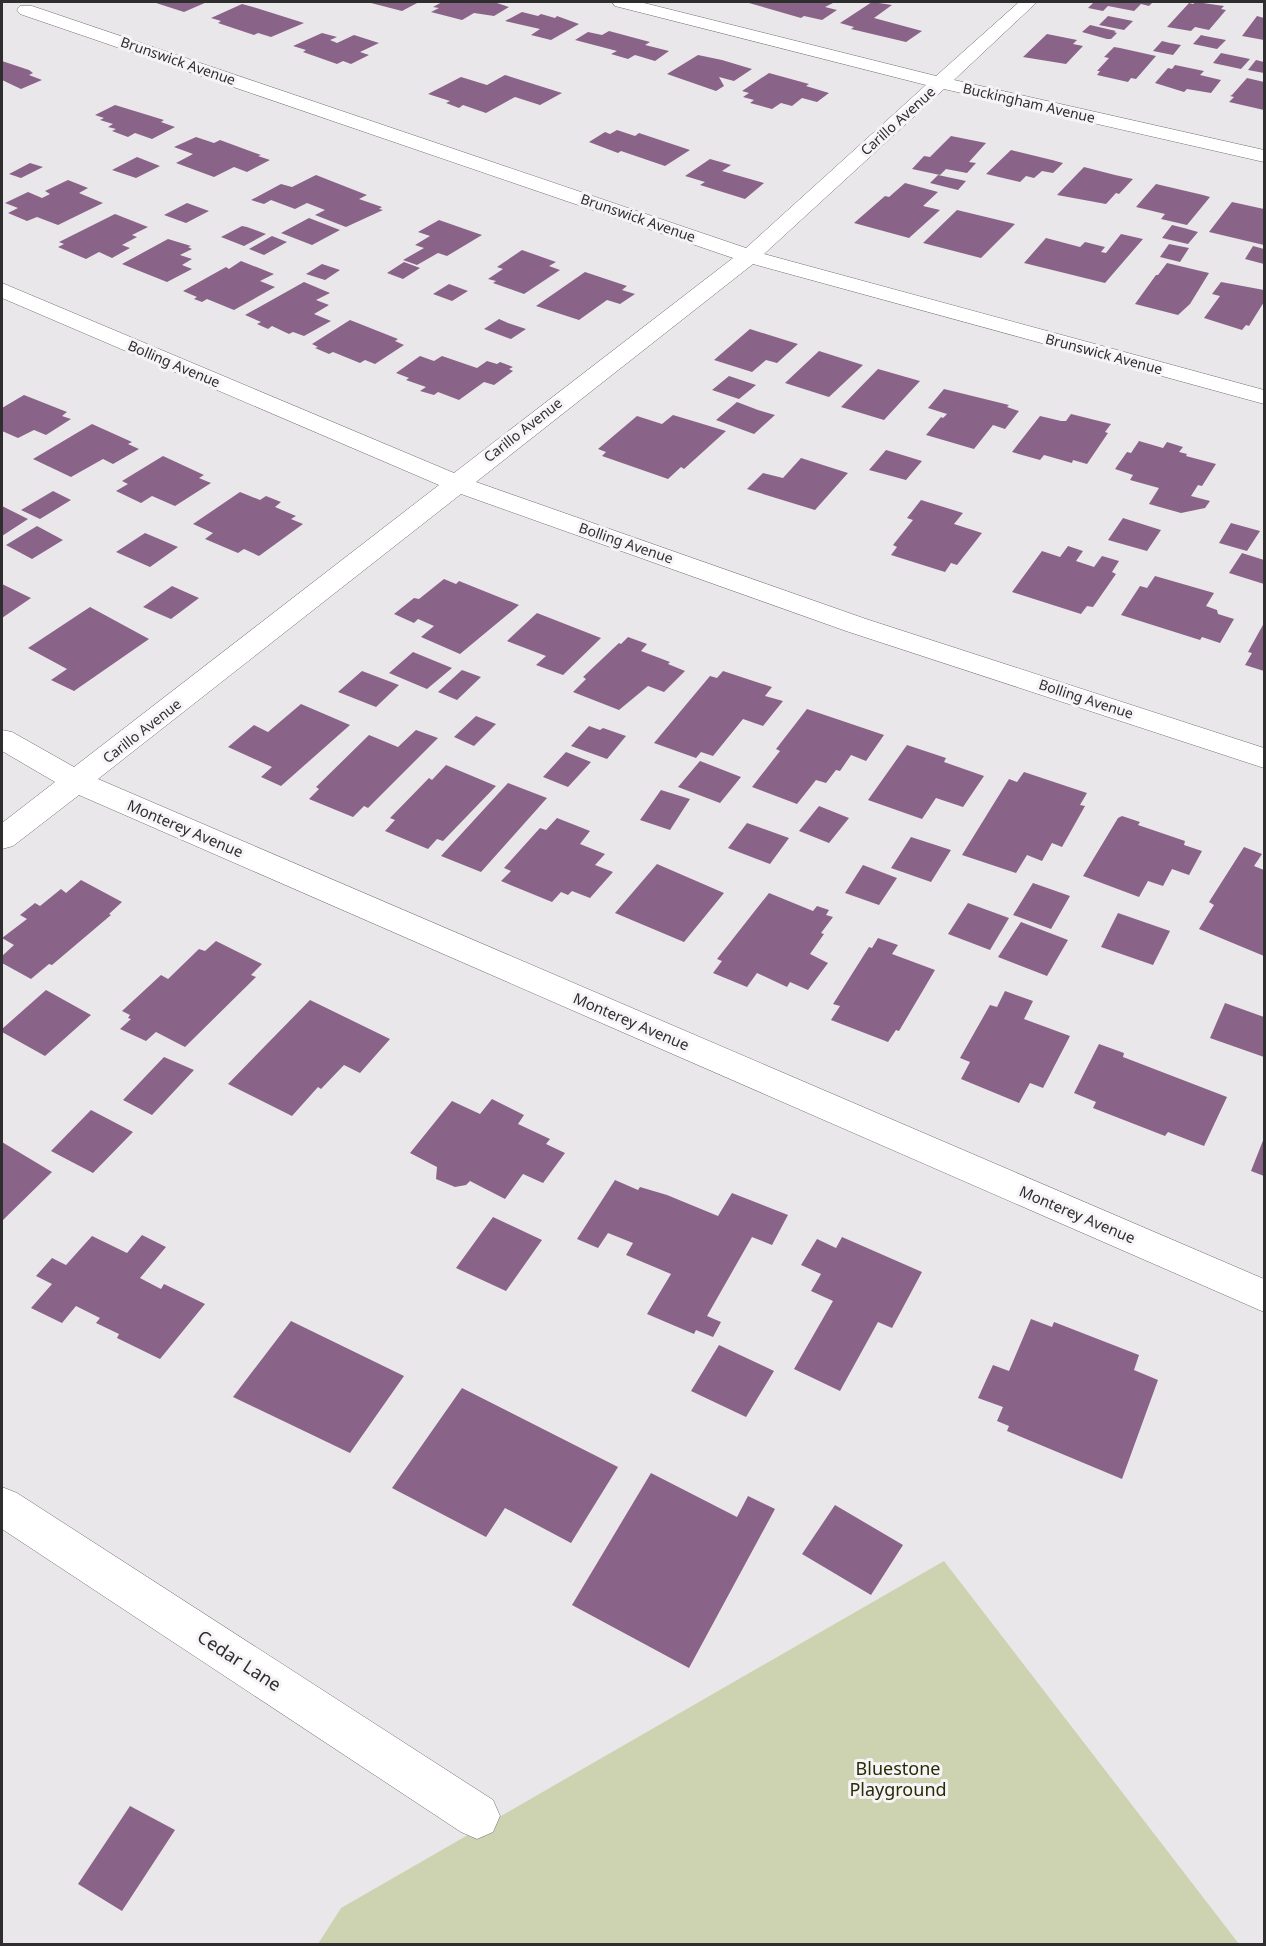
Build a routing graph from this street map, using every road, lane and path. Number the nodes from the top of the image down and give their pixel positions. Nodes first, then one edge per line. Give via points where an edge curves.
1 (46, 2) edge
2 (621, 2) edge
3 (1029, 2) edge
4 (941, 83) junction
5 (1264, 156) edge
6 (749, 256) junction
7 (2, 290) edge
8 (1262, 398) edge
9 (455, 483) junction
10 (2, 739) edge
11 (1264, 758) edge
12 (77, 782) junction
13 (2, 839) edge
14 (1264, 1296) edge
15 (2, 1506) edge
16 (477, 1816) dead end

1 - 6 street, Brunswick Avenue via 18,13
2 - 4 street, Buckingham Avenue
3 - 4 street, Carillo Avenue
4 - 5 street, Buckingham Avenue
4 - 6 street, Carillo Avenue
6 - 8 street, Brunswick Avenue
6 - 9 street, Carillo Avenue
7 - 9 street, Bolling Avenue
9 - 11 street, Bolling Avenue via 856,625
9 - 12 street, Carillo Avenue
10 - 12 street, Monterey Avenue
12 - 13 street, Carillo Avenue
12 - 14 street, Monterey Avenue
15 - 16 street, Cedar Lane

